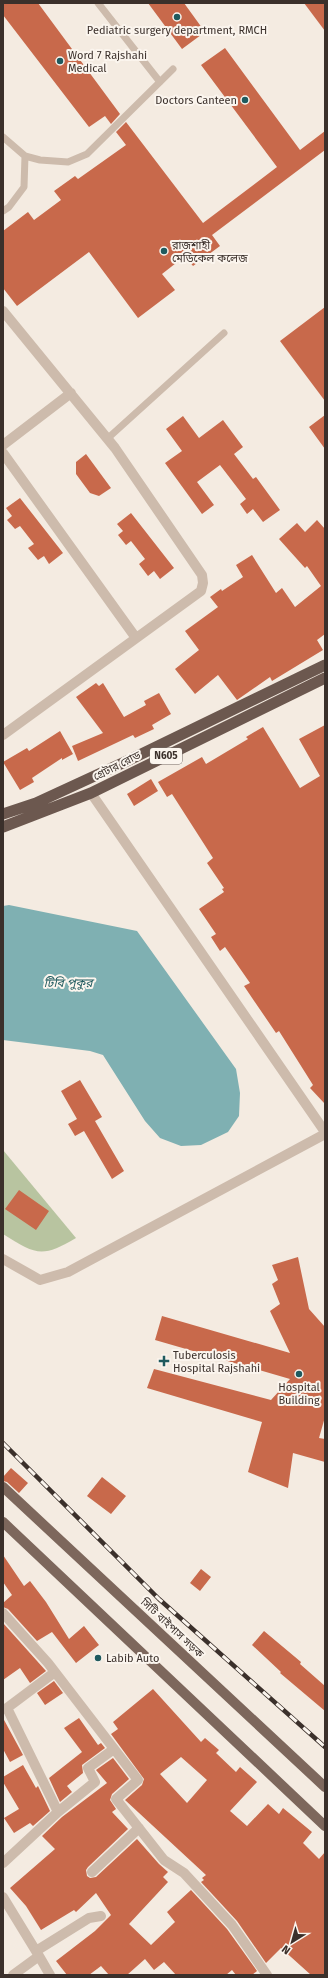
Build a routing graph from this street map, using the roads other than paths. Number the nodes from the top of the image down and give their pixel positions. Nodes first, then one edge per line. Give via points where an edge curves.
1 (98, 3) edge
2 (173, 69) dead end
3 (160, 82) junction
4 (3, 137) edge
5 (25, 156) junction
6 (3, 211) edge
7 (3, 311) edge
8 (224, 333) dead end
9 (71, 394) junction
10 (107, 439) junction
11 (3, 445) edge
12 (3, 452) edge
13 (136, 638) junction
14 (325, 665) edge
15 (325, 678) edge
16 (3, 736) edge
17 (174, 745) junction
18 (91, 793) junction
19 (3, 814) edge
20 (3, 827) edge
21 (325, 1133) edge
22 (3, 1259) edge
23 (3, 1487) edge
24 (3, 1522) edge
25 (3, 1613) edge
26 (55, 1672) junction
27 (5, 1709) edge
28 (114, 1749) junction
29 (325, 1787) edge
30 (58, 1812) junction
31 (325, 1826) edge
32 (139, 1828) junction
33 (3, 1863) edge
34 (92, 1872) dead end
35 (3, 1897) edge
36 (101, 1916) dead end
37 (38, 1953) junction
38 (13, 1975) edge
39 (50, 1975) edge
40 (267, 1975) edge

1 - 3 lane
2 - 3 lane
3 - 5 lane via 87,154 68,162
4 - 5 lane
5 - 6 lane via 24,187
7 - 9 street
8 - 10 lane
9 - 10 street
9 - 11 street
10 - 13 street via 202,575 201,591
12 - 13 street
13 - 16 street
14 - 17 highway, গ্রেটার রোড / N605
15 - 17 highway, গ্রেটার রোড / N605
17 - 18 highway, গ্রেটার রোড / N605
17 - 19 highway, গ্রেটার রোড / N605 via 36,803
18 - 20 highway, গ্রেটার রোড / N605
18 - 21 street
21 - 22 street via 68,1272 40,1280
23 - 29 main road, সিটি বাইপাস সড়ক
24 - 31 main road
25 - 26 street
26 - 27 street
26 - 28 street
27 - 30 street
28 - 30 street via 88,1768 95,1782
28 - 32 street via 138,1780 116,1799
30 - 33 street
32 - 34 street
32 - 40 street via 164,1860 184,1873 232,1925
35 - 37 street
36 - 37 street via 89,1918
37 - 38 street
37 - 39 street

